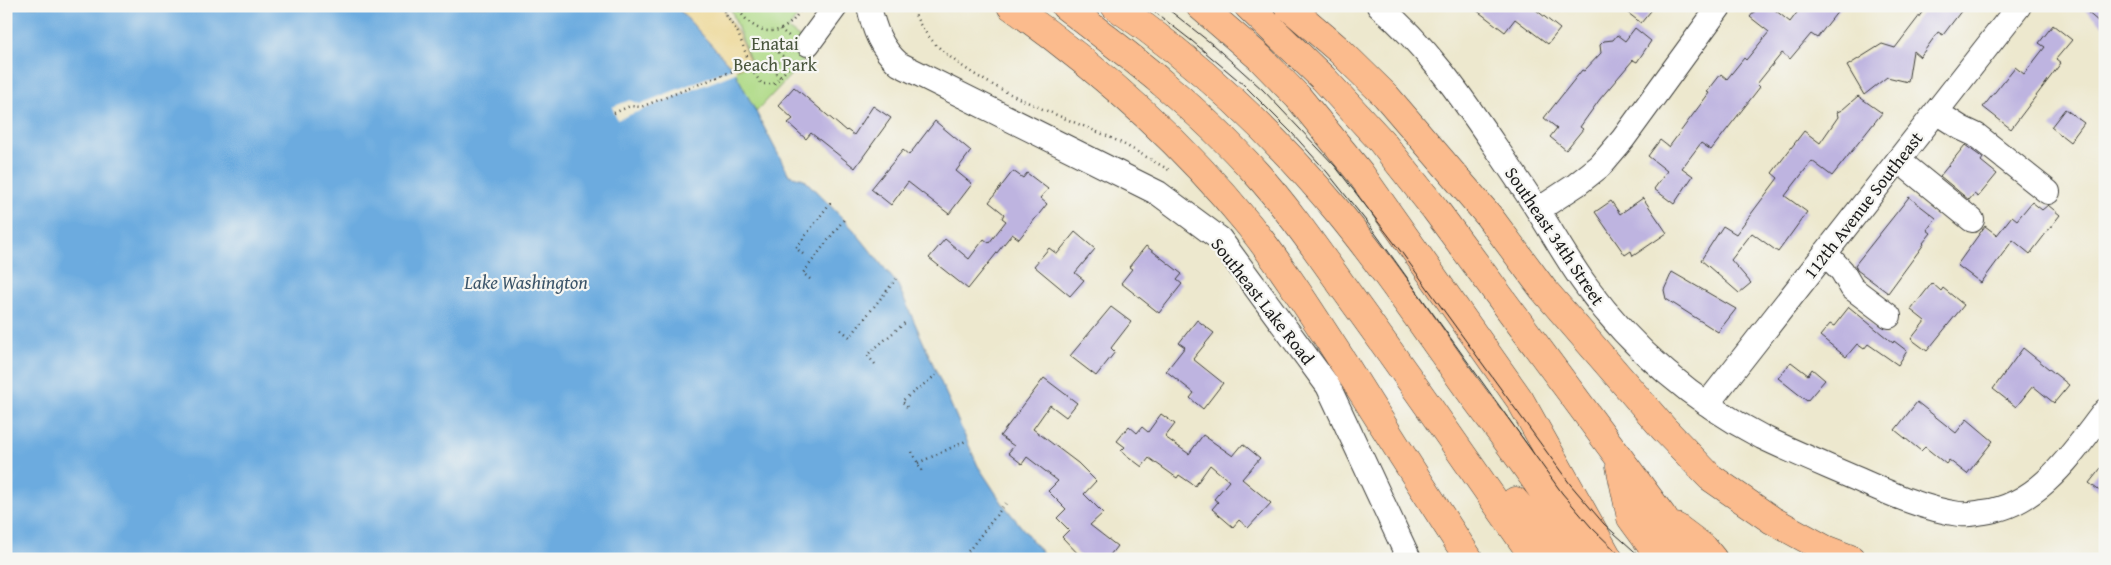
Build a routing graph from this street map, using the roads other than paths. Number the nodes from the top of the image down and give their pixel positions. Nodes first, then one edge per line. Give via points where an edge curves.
1 (836, 6) edge
2 (869, 6) edge
3 (1011, 6) edge
4 (1065, 6) edge
5 (1115, 6) edge
6 (1200, 6) edge
7 (1248, 6) edge
8 (1288, 6) edge
9 (1720, 6) edge
10 (2020, 6) edge
11 (1394, 11) edge
12 (799, 44) road end
13 (1936, 112) junction
14 (1898, 160) junction
15 (2048, 192) dead end
16 (1538, 210) junction
17 (1972, 220) dead end
18 (1826, 253) junction
19 (1889, 316) dead end
20 (1391, 352) junction
21 (1707, 404) junction
22 (2105, 411) edge
23 (1619, 460) junction
24 (1663, 517) junction
25 (1409, 559) edge
26 (1469, 559) edge
27 (1535, 559) edge
28 (1562, 559) edge
29 (1580, 559) edge
30 (1609, 559) edge
31 (1660, 559) edge
32 (1688, 559) edge
33 (1713, 559) edge
34 (1851, 559) edge

1 - 12 street
2 - 25 street, Southeast Lake Road via 880,43 899,64 1158,193 1220,239 1328,386
3 - 26 highway via 1145,116 1248,224 1305,303
4 - 20 highway via 1168,86 1255,172 1290,213
5 - 29 highway via 1188,63 1247,115 1346,221 1546,499
6 - 30 highway via 1298,96 1360,173 1520,400
7 - 23 highway via 1323,78 1381,141 1435,209
8 - 34 highway via 1386,96 1488,215 1543,289 1664,429 1710,477 1772,520 1825,549
9 - 16 street via 1600,166
10 - 13 street, 112th Avenue Southeast
11 - 16 street, Southeast 34th Street via 1467,106
13 - 14 street, 112th Avenue Southeast
13 - 15 street via 1976,135
14 - 17 street
14 - 18 street, 112th Avenue Southeast
16 - 21 street, Southeast 34th Street via 1588,288 1622,329 1658,366
18 - 19 street via 1852,288
18 - 21 street, 112th Avenue Southeast
20 - 27 highway
20 - 28 highway
21 - 22 street, Southeast 34th Street via 1807,458 1891,494 1962,515 2014,504 2032,493 2067,460
23 - 24 highway
23 - 31 highway via 1631,518
24 - 32 highway
24 - 33 highway via 1704,548

